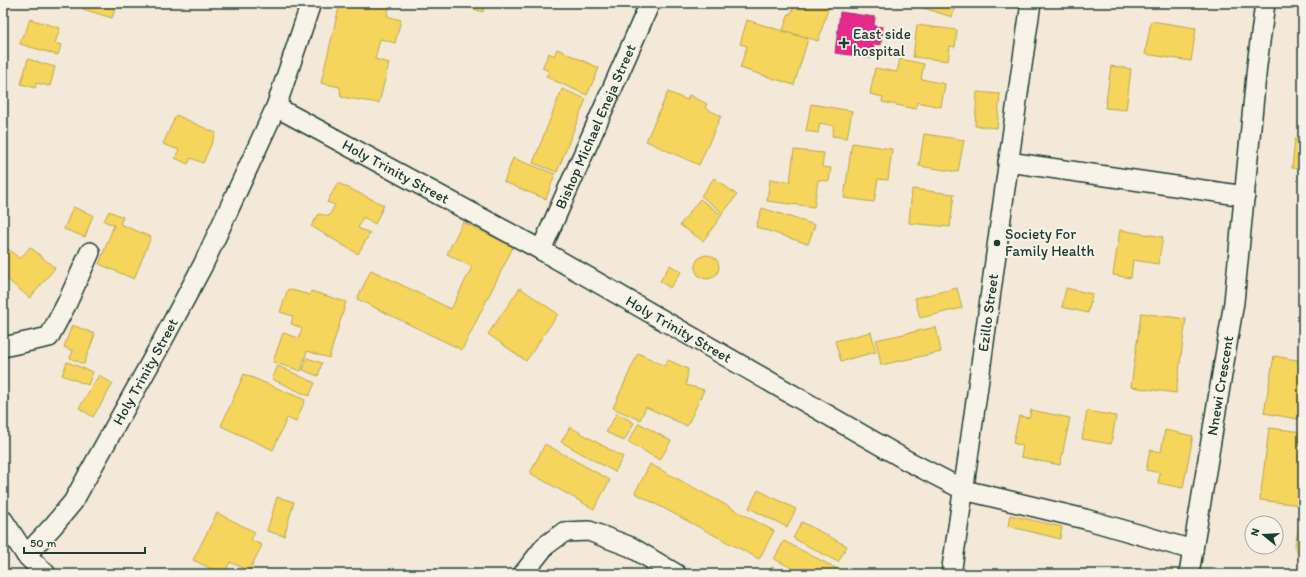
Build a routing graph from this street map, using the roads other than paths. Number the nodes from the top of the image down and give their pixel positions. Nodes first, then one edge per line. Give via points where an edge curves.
1 (310, 3) edge
2 (650, 3) edge
3 (1031, 3) edge
4 (1265, 3) edge
5 (276, 107) junction
6 (1008, 162) junction
7 (1245, 196) junction
8 (541, 250) junction
9 (90, 252) dead end
10 (3, 347) edge
11 (964, 490) junction
12 (3, 520) edge
13 (1193, 550) junction
14 (26, 555) junction
15 (46, 574) edge
16 (523, 574) edge
17 (676, 574) edge
18 (951, 574) edge
19 (1189, 574) edge

1 - 5 street
2 - 8 street, Bishop Michael Eneja Street
3 - 6 street, Ezillo Street
4 - 7 street, Nnewi Crescent
5 - 8 street, Holy Trinity Street
5 - 14 street, Holy Trinity Street via 203,265 86,480 53,526
6 - 7 street
6 - 11 street, Ezillo Street
7 - 13 street, Nnewi Crescent via 1234,302
8 - 11 street, Holy Trinity Street via 906,460
9 - 10 street via 49,337
11 - 13 street, Holy Trinity Street via 1085,519
11 - 18 street, Ezillo Street
12 - 14 street
13 - 19 street, Nnewi Crescent
14 - 15 street
16 - 17 street via 545,546 564,532 589,531 631,547

